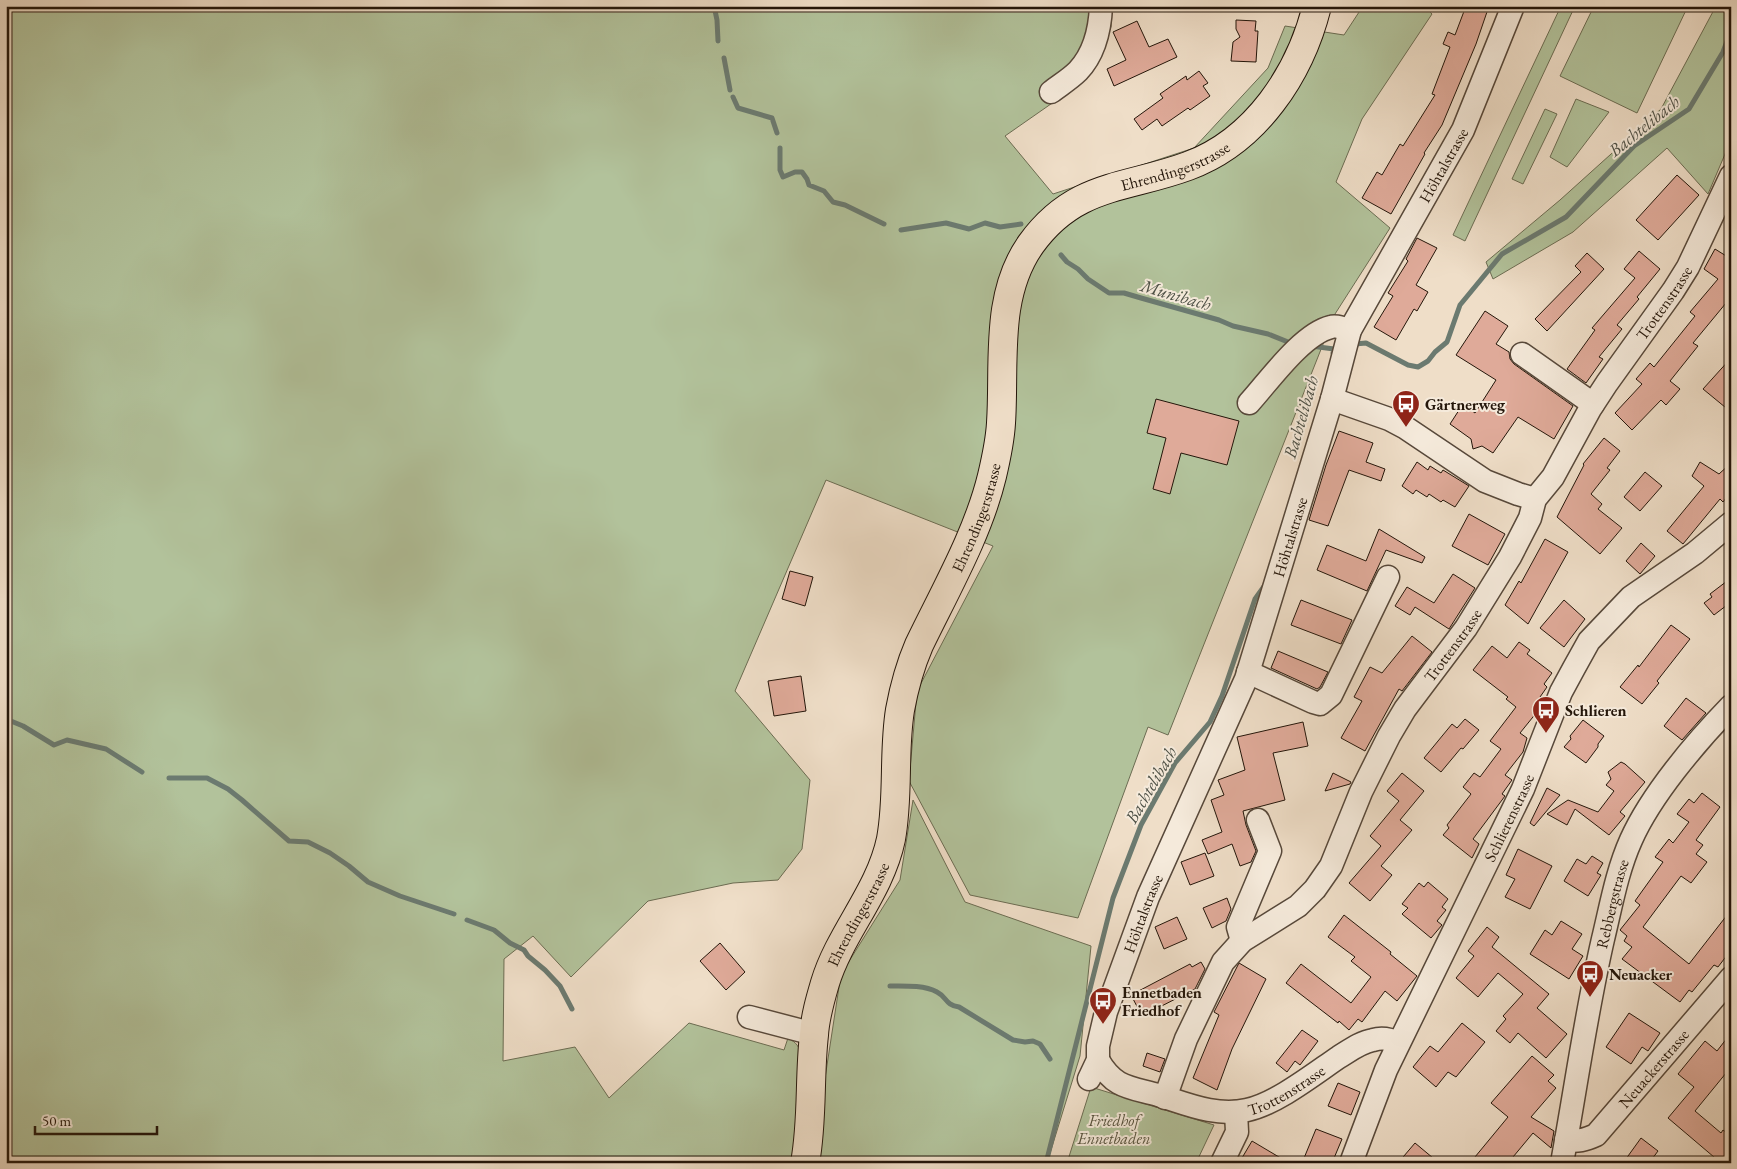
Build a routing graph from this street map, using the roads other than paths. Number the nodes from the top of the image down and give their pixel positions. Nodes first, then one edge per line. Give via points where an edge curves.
1 (1101, 6) edge
2 (1317, 6) edge
3 (1513, 6) edge
4 (1051, 92) dead end
5 (1731, 176) edge
6 (1350, 330) junction
7 (1522, 354) dead end
8 (1332, 399) junction
9 (1249, 403) dead end
10 (1593, 404) junction
11 (1535, 498) junction
12 (1731, 523) edge
13 (1388, 576) dead end
14 (1248, 672) junction
15 (1731, 706) edge
16 (1258, 820) dead end
17 (1242, 941) junction
18 (1731, 978) edge
19 (749, 1017) dead end
20 (814, 1034) junction
21 (1398, 1043) junction
22 (1094, 1069) joint
23 (1166, 1098) junction
24 (1236, 1112) junction
25 (1566, 1140) junction
26 (804, 1163) edge
27 (1222, 1163) edge
28 (1351, 1163) edge
29 (1562, 1163) edge

1 - 4 street via 1094,46 1078,71
2 - 20 main road, Ehrendingerstrasse via 1308,34 1278,94 1238,139 1213,156 1114,186 1078,201 1056,216 1031,244 1020,263 1004,324 1001,424 992,477 974,528 911,665 900,712 890,840 873,888 826,981
3 - 6 street, Höhtalstrasse via 1463,130
5 - 10 street, Trottenstrasse via 1688,267
6 - 8 street, Höhtalstrasse
6 - 9 street via 1332,326 1314,336 1295,350
7 - 10 street
8 - 11 street via 1389,419 1485,481
8 - 14 street, Höhtalstrasse
10 - 11 street, Trottenstrasse via 1553,477
11 - 17 street, Trottenstrasse via 1530,518 1510,557 1466,628 1405,709 1389,736 1371,769 1331,866 1298,906
12 - 21 street, Schlierenstrasse via 1695,553 1631,597 1589,641 1561,692 1523,789
13 - 14 street via 1331,696 1320,704
14 - 22 street, Höhtalstrasse via 1145,905 1106,1012
15 - 25 street, Rebbergstrasse via 1665,786 1631,840 1609,914 1589,1002
16 - 17 street via 1270,851 1238,927
17 - 23 street, Trottenstrasse via 1223,962 1210,988 1186,1039
18 - 25 street, Neuackerstrasse via 1596,1135 1574,1142
19 - 20 street
20 - 26 main road, Ehrendingerstrasse via 810,1131
21 - 24 street, Trottenstrasse via 1387,1038 1372,1040 1276,1098 1259,1107
21 - 28 street, Schlierenstrasse
22 - 23 street, Trottenstrasse via 1104,1070 1112,1080 1128,1087
23 - 24 street, Trottenstrasse via 1207,1110
24 - 27 street via 1237,1132
25 - 29 street, Rebbergstrasse

